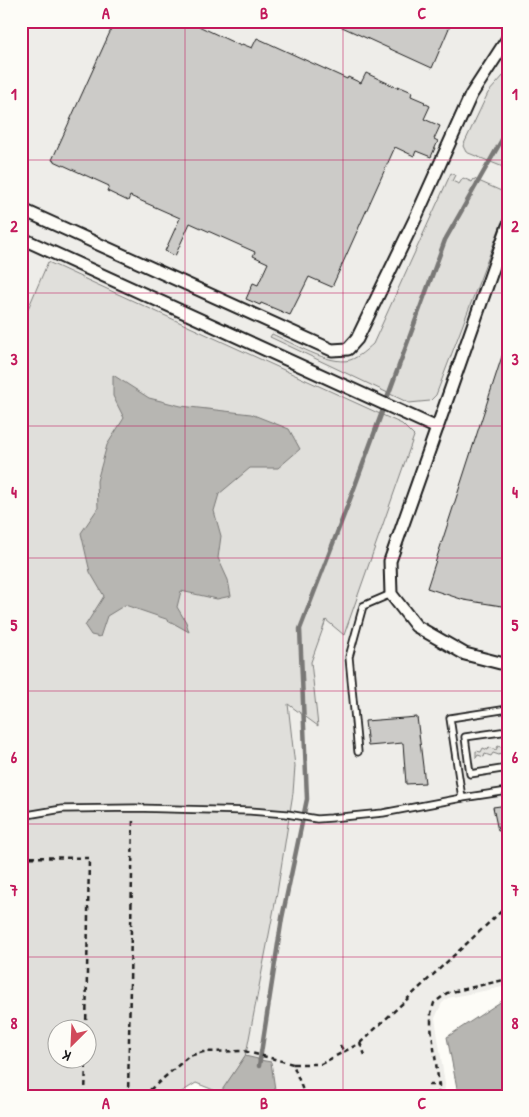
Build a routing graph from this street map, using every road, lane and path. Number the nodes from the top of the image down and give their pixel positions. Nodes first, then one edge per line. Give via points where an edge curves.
1 (508, 38) edge
2 (21, 209) edge
3 (508, 226) edge
4 (21, 238) edge
5 (437, 428) junction
6 (391, 594) junction
7 (508, 665) edge
8 (508, 709) edge
9 (508, 731) edge
10 (358, 752) dead end
11 (508, 768) edge
12 (508, 791) edge
13 (462, 798) junction
14 (133, 808) junction
15 (23, 816) edge
16 (21, 825) edge
17 (21, 857) edge
18 (508, 905) edge
19 (508, 979) edge
20 (86, 1020) edge
21 (360, 1043) junction
22 (340, 1046) dead end
23 (344, 1052) junction
24 (365, 1055) dead end
25 (293, 1064) junction
26 (86, 1070) edge
27 (428, 1085) dead end
28 (439, 1085) junction
29 (85, 1096) edge
30 (128, 1096) edge
31 (144, 1096) edge
32 (305, 1096) edge
33 (438, 1096) edge

1 - 2 street via 471,95 358,339 348,349 332,350
3 - 5 street
4 - 5 street
5 - 6 street via 390,560
6 - 7 street via 416,626 465,654
6 - 10 lane via 363,606 349,657
8 - 13 lane via 450,718
9 - 11 lane via 465,738 470,774
12 - 13 lane
13 - 14 lane via 383,813 317,819 250,811
14 - 15 lane via 62,810
14 - 30 path
15 - 16 lane via 25,825
17 - 20 path via 89,858
18 - 21 path
19 - 28 path via 446,993 434,1003 431,1027
21 - 23 path
21 - 24 path
22 - 23 path
23 - 25 path via 321,1064
25 - 31 path via 244,1051 203,1052 189,1056
25 - 32 path
26 - 29 path
27 - 28 path
28 - 33 path

